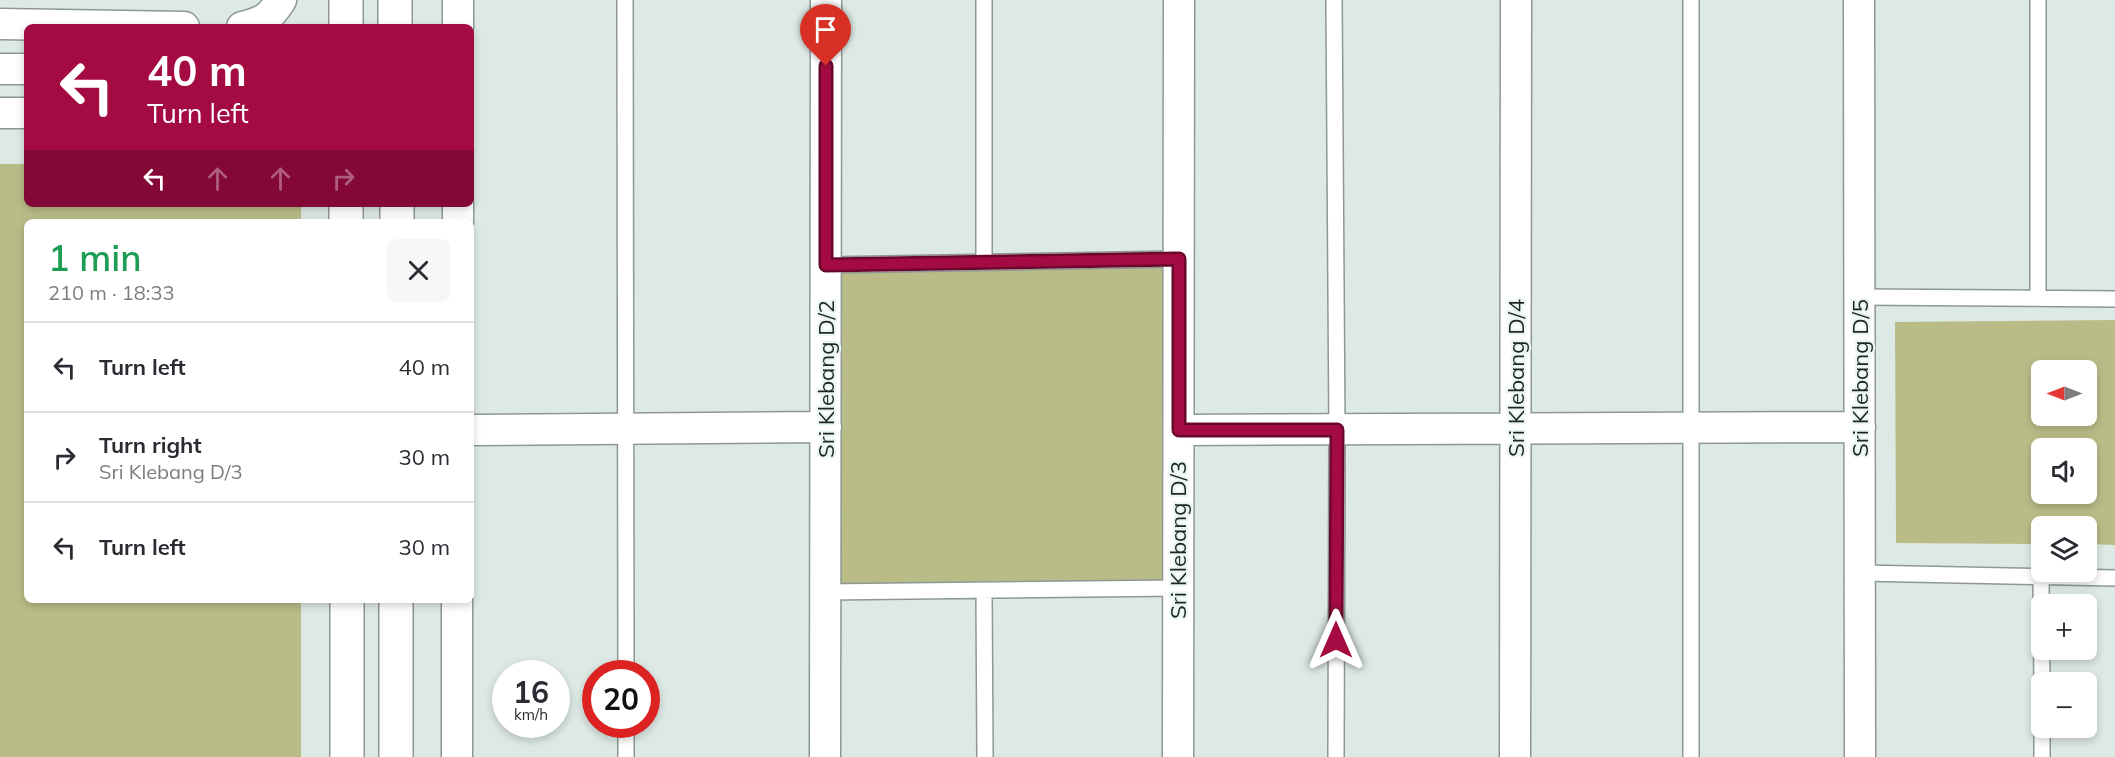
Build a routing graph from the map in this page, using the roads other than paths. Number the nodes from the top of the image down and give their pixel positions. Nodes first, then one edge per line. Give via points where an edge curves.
1 (346, 0) edge
2 (395, 0) edge
3 (458, 0) edge
4 (625, 0) edge
5 (826, 0) edge
6 (984, 0) edge
7 (1179, 0) edge
8 (1334, 0) edge
9 (1516, 0) edge
10 (1691, 0) edge
11 (1859, 0) edge
12 (2038, 0) edge
13 (0, 24) edge
14 (24, 24) edge
15 (346, 24) edge
16 (395, 24) edge
17 (458, 24) edge
18 (0, 69) edge
19 (24, 69) edge
20 (24, 112) edge
21 (0, 113) edge
22 (1179, 259) junction
23 (984, 262) junction
24 (826, 265) junction
25 (1859, 297) junction
26 (2038, 298) junction
27 (2115, 299) edge
28 (826, 427) junction
29 (1860, 427) junction
30 (1691, 428) junction
31 (624, 429) junction
32 (1516, 429) junction
33 (474, 430) edge
34 (1179, 430) junction
35 (1337, 430) junction
36 (1860, 573) junction
37 (2031, 577) edge
38 (2097, 578) edge
39 (2115, 578) edge
40 (2041, 582) edge
41 (1179, 588) junction
42 (984, 590) junction
43 (825, 592) junction
44 (347, 603) edge
45 (396, 603) edge
46 (457, 603) edge
47 (626, 660) edge
48 (2042, 672) edge
49 (626, 738) edge
50 (2042, 738) edge
51 (347, 757) edge
52 (396, 757) edge
53 (457, 757) edge
54 (626, 757) edge
55 (825, 757) edge
56 (985, 757) edge
57 (1178, 757) edge
58 (1336, 757) edge
59 (1515, 757) edge
60 (1691, 757) edge
61 (1860, 757) edge
62 (2042, 757) edge

1 - 15 street
2 - 16 street
3 - 17 street
4 - 31 lane
5 - 24 street, Sri Klebang D/2
6 - 23 lane
7 - 22 street, Sri Klebang D/3
8 - 35 lane
9 - 32 street, Sri Klebang D/4
10 - 30 lane
11 - 25 street, Sri Klebang D/5
12 - 26 lane
13 - 14 street
18 - 19 street
20 - 21 street
22 - 23 lane
22 - 34 street, Sri Klebang D/3
23 - 24 lane
24 - 28 street, Sri Klebang D/2
25 - 26 lane
25 - 29 street, Sri Klebang D/5
26 - 27 lane
28 - 31 street
28 - 43 street, Sri Klebang D/2
29 - 30 street
29 - 36 street, Sri Klebang D/5
30 - 32 street
30 - 60 lane
31 - 33 street
31 - 47 lane
32 - 35 street
32 - 59 street, Sri Klebang D/4
34 - 35 street
34 - 41 street, Sri Klebang D/3
35 - 58 lane
36 - 37 lane
36 - 61 street, Sri Klebang D/5
38 - 39 lane
40 - 48 lane
41 - 42 lane
41 - 57 street, Sri Klebang D/3
42 - 43 lane
42 - 56 lane
43 - 55 street, Sri Klebang D/2
44 - 51 street
45 - 52 street
46 - 53 street
49 - 54 lane
50 - 62 lane

